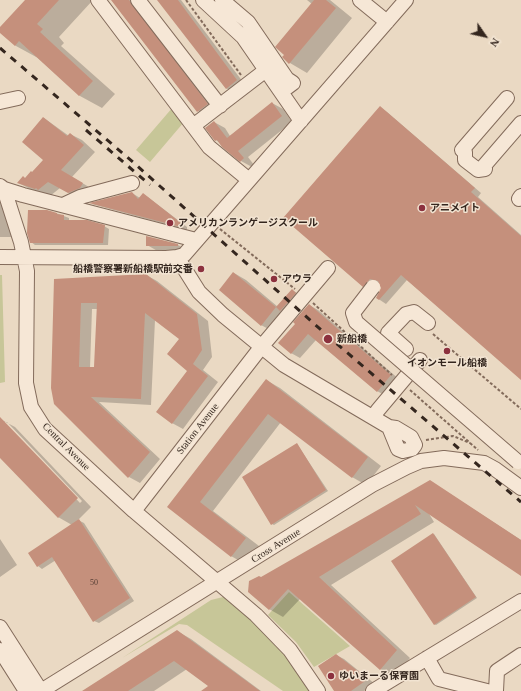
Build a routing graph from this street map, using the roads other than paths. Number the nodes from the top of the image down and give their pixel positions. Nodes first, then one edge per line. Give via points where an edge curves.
1 (98, 0) edge
2 (138, 0) edge
3 (203, 0) edge
4 (222, 0) edge
5 (360, 0) edge
6 (406, 0) edge
7 (387, 22) junction
8 (257, 47) junction
9 (266, 70) junction
10 (281, 92) junction
11 (18, 98) dead end
12 (508, 98) dead end
13 (0, 102) edge
14 (220, 106) junction
15 (301, 121) junction
16 (521, 123) edge
17 (193, 126) junction
18 (249, 180) junction
19 (132, 182) dead end
20 (2, 188) edge
21 (63, 205) junction
22 (196, 240) junction
23 (0, 257) edge
24 (24, 257) junction
25 (177, 257) junction
26 (328, 268) dead end
27 (373, 287) dead end
28 (431, 326) road end
29 (262, 346) junction
30 (406, 349) dead end
31 (420, 360) dead end
32 (373, 417) junction
33 (414, 441) road end
34 (520, 465) edge
35 (521, 488) edge
36 (134, 511) junction
37 (218, 582) junction
38 (521, 601) edge
39 (0, 627) edge
40 (0, 650) edge
41 (521, 655) edge
42 (427, 658) junction
43 (26, 691) edge
44 (41, 691) edge
45 (318, 691) edge
46 (373, 691) edge
47 (487, 691) edge
48 (496, 691) edge

1 - 17 street
2 - 14 street
3 - 8 street
4 - 8 street via 248,22
5 - 7 street
6 - 7 street
7 - 15 street
8 - 9 street
8 - 10 street via 293,83
9 - 10 street
9 - 14 street
10 - 15 street
11 - 13 street
12 - 16 street via 464,151 465,160 478,170 484,168
14 - 17 street
15 - 18 street
17 - 18 street via 209,147
18 - 22 street
19 - 21 street via 80,197
20 - 21 street
20 - 24 street, Central Avenue
21 - 22 street
22 - 25 street via 184,254
23 - 24 street
24 - 25 street
24 - 36 street, Central Avenue via 27,275 26,383 31,407 45,429
25 - 29 street via 199,292
26 - 29 street, Station Avenue
27 - 34 street, bridge via 353,313 356,322
28 - 30 street via 414,312 406,314 388,333
29 - 32 street via 284,365
29 - 36 street, Station Avenue
31 - 32 street
32 - 33 street via 389,427 401,430
35 - 37 street, Cross Avenue via 484,463 444,458 421,461 372,485
36 - 37 street, Central Avenue
37 - 44 street, Cross Avenue
37 - 45 street, Central Avenue via 276,634
38 - 42 street
39 - 44 street
40 - 43 street
41 - 48 street via 497,671
42 - 46 street
42 - 47 street via 439,679

